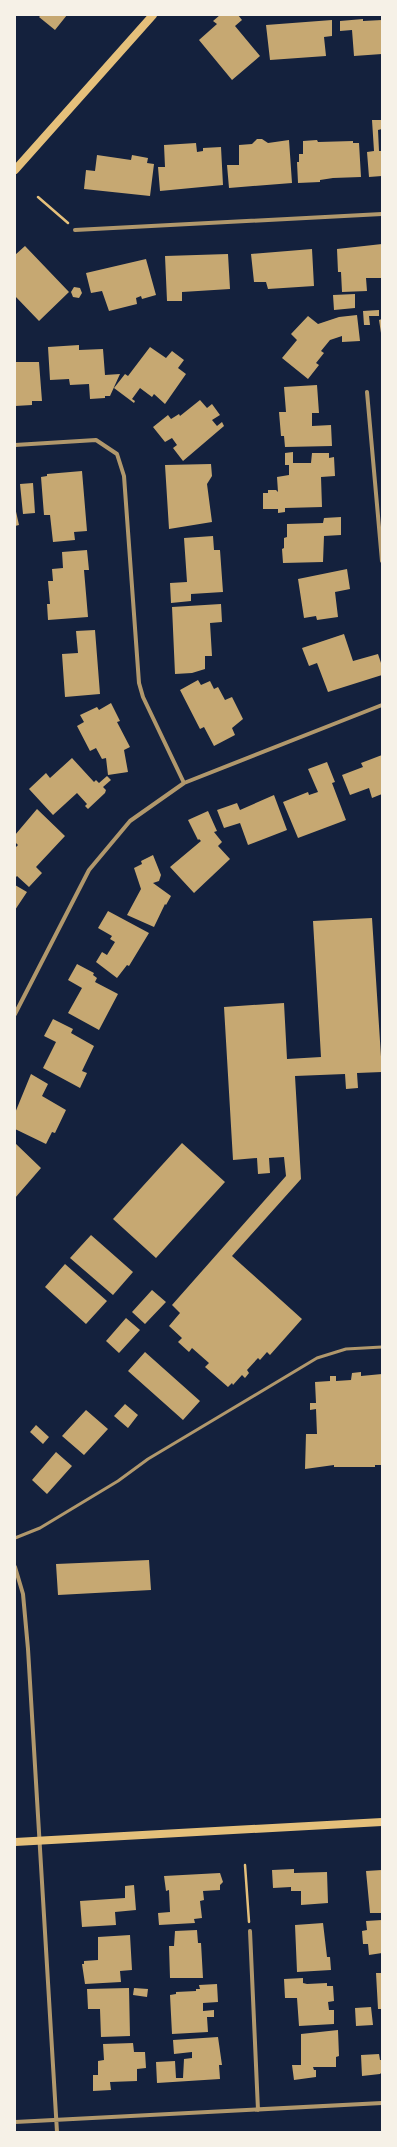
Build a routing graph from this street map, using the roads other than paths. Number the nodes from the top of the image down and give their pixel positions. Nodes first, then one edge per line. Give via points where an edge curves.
1 (153, 15) edge
2 (15, 170) edge
3 (382, 214) edge
4 (75, 230) road end
5 (367, 392) dead end
6 (15, 445) edge
7 (382, 561) edge
8 (382, 705) edge
9 (184, 783) junction
10 (15, 1014) edge
11 (382, 1347) edge
12 (15, 1538) edge
13 (15, 1567) edge
14 (382, 1822) edge
15 (40, 1841) junction
16 (15, 1842) edge
17 (250, 1931) road end
18 (382, 2103) edge
19 (258, 2110) junction
20 (56, 2120) junction
21 (15, 2122) edge
22 (57, 2132) edge

1 - 2 main road
3 - 4 street
5 - 7 street
6 - 9 street via 96,440 116,454 124,476 139,683 143,697
8 - 9 street
9 - 10 street via 130,821 89,870
11 - 12 lane via 346,1349 317,1358 148,1459 118,1482 40,1528
13 - 15 street via 22,1594 28,1649
14 - 15 main road
15 - 16 main road
15 - 20 street
17 - 19 street
18 - 19 street
19 - 20 street
20 - 21 street
20 - 22 street

